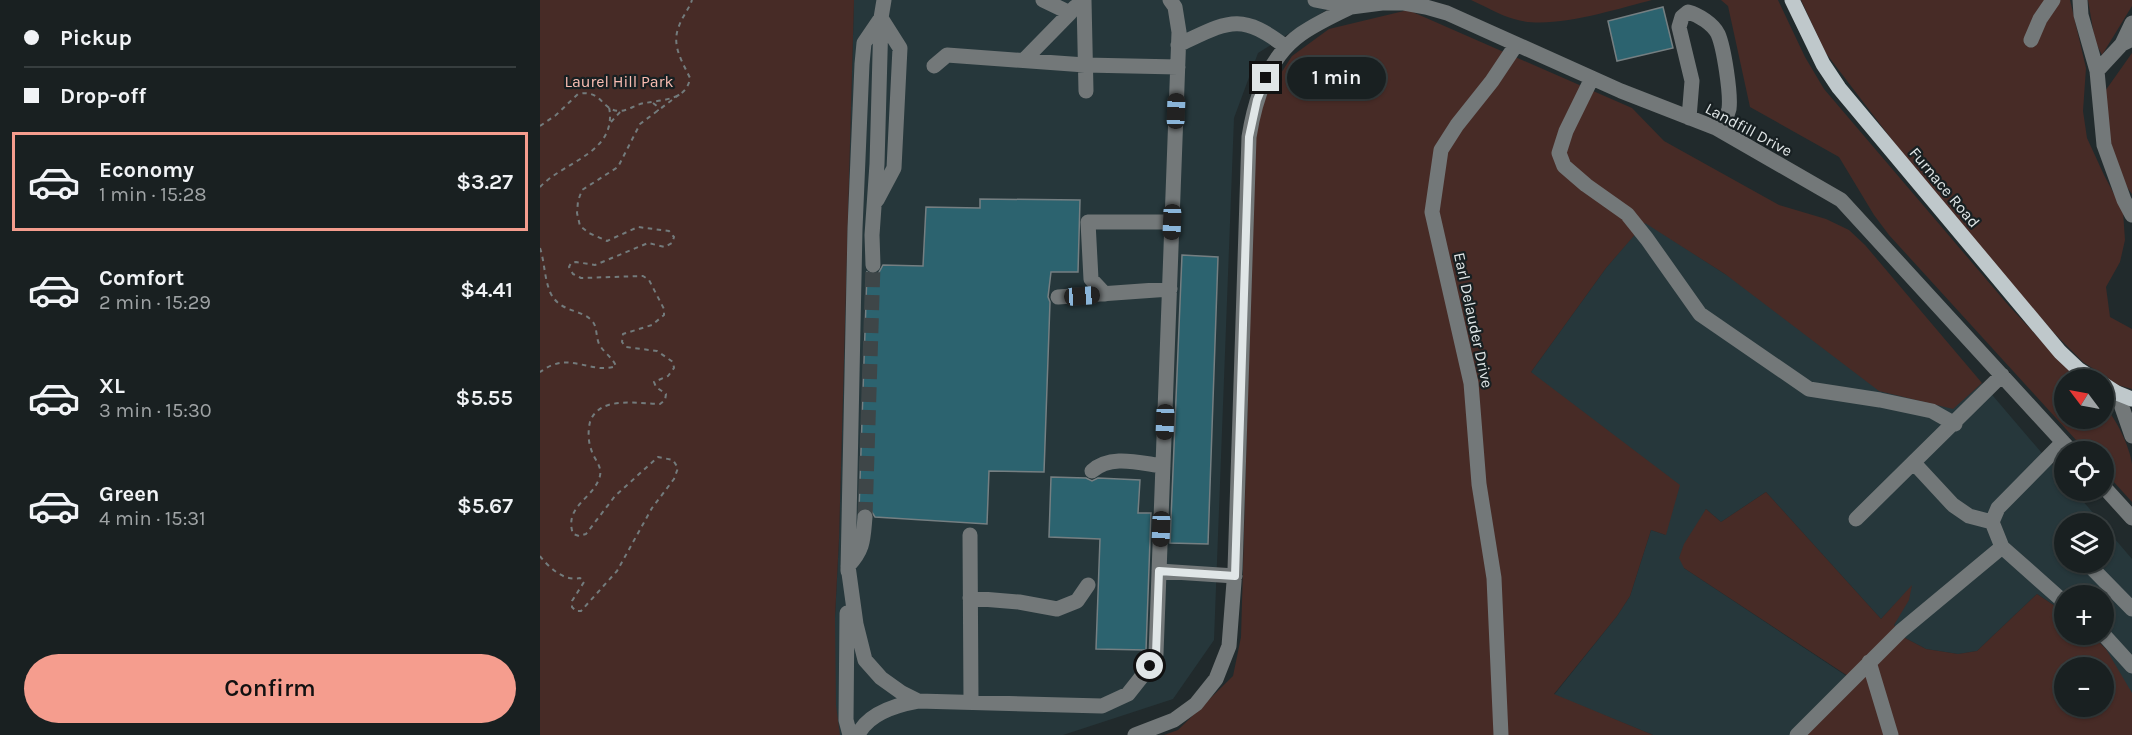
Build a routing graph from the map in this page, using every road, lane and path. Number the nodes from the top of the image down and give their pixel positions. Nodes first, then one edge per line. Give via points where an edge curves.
1 (692, 0) edge
2 (884, 0) edge
3 (1043, 0) edge
4 (1082, 0) edge
5 (1170, 0) edge
6 (1315, 0) edge
7 (1792, 0) edge
8 (2053, 0) edge
9 (2080, 0) edge
10 (1351, 7) junction
11 (1070, 13) junction
12 (881, 18) junction
13 (2132, 23) edge
14 (2031, 40) dead end
15 (2127, 41) edge
16 (1178, 45) junction
17 (1516, 45) junction
18 (1287, 47) junction
19 (1025, 59) junction
20 (1085, 65) junction
21 (934, 66) dead end
22 (1178, 67) junction
23 (2097, 71) junction
24 (1592, 78) junction
25 (1086, 91) dead end
26 (680, 94) junction
27 (653, 103) junction
28 (609, 107) junction
29 (621, 111) junction
30 (658, 111) junction
31 (1689, 118) junction
32 (611, 122) junction
33 (540, 126) edge
34 (1721, 131) junction
35 (540, 187) edge
36 (2132, 215) edge
37 (1172, 222) junction
38 (540, 248) edge
39 (873, 265) tunnel mouth
40 (1170, 289) junction
41 (1105, 294) junction
42 (1058, 297) dead end
43 (2078, 369) edge
44 (540, 372) edge
45 (2002, 375) junction
46 (2114, 391) edge
47 (2117, 393) junction
48 (2132, 399) edge
49 (1955, 424) junction
50 (2132, 436) edge
51 (2062, 441) edge
52 (2054, 458) edge
53 (1914, 463) junction
54 (1163, 466) junction
55 (1092, 471) dead end
56 (2114, 498) edge
57 (865, 517) tunnel mouth
58 (2132, 518) edge
59 (1856, 519) dead end
60 (1992, 522) junction
61 (970, 535) dead end
62 (2002, 547) junction
63 (540, 556) edge
64 (848, 566) junction
65 (1159, 571) junction
66 (2097, 573) edge
67 (1235, 576) junction
68 (1088, 585) dead end
69 (2054, 593) edge
70 (970, 598) junction
71 (2132, 609) edge
72 (2113, 645) edge
73 (1869, 662) junction
74 (2132, 666) edge
75 (918, 701) junction
76 (971, 702) junction
77 (850, 735) edge
78 (858, 735) edge
79 (1135, 735) edge
80 (1501, 735) edge
81 (1797, 735) edge
82 (1891, 735) edge

1 - 26 path via 676,40 690,78
2 - 12 street
3 - 11 street
4 - 11 street
4 - 20 street
5 - 16 street via 1175,7
6 - 10 street, Landfill Drive
7 - 43 main road, Furnace Road via 1839,88
8 - 14 street
9 - 23 street
10 - 17 street, Landfill Drive via 1404,3 1426,7
10 - 18 street via 1309,29
11 - 19 street
12 - 39 street via 900,48 894,168 874,205
12 - 64 street via 864,43 862,64
13 - 15 street
15 - 23 street
16 - 18 street via 1236,23 1256,27
16 - 22 street
17 - 24 street, Landfill Drive
17 - 80 street, Earl Delauder Drive via 1441,150 1432,212 1471,384 1479,484 1494,578
18 - 67 street via 1266,78 1249,137
19 - 20 street
19 - 21 street via 947,55
20 - 22 street
20 - 25 street
22 - 37 street
23 - 36 street via 2104,145
24 - 31 street, Landfill Drive
24 - 49 street via 1566,131 1559,153 1564,166 1627,214 1700,314 1809,389 1932,411
26 - 27 path
26 - 30 path
27 - 29 path
27 - 30 path
28 - 29 path
28 - 32 path
28 - 33 path via 592,93 578,94
29 - 32 path
30 - 63 path via 640,124 618,167 582,190 577,213 580,226 607,241 638,227 669,231 674,237 672,243 665,247 648,243 595,265 576,262 569,267 581,278 644,276 649,280 664,315 652,325 623,334 622,342 627,347 657,351 673,362 674,368 668,376 654,382 666,394 660,404 609,404 593,414 589,441 601,468 599,480 573,513 569,523 573,534 586,534 615,496 658,458 673,460 678,468 617,571 581,611 572,607 572,601 583,580 557,572
31 - 34 street, Landfill Drive
31 - 34 street via 1692,81 1679,27 1688,12 1718,33 1729,108
32 - 35 path via 598,146
34 - 45 street, Landfill Drive via 1842,200
37 - 40 street
37 - 41 street via 1088,222 1091,279
38 - 44 path via 552,295 561,306 594,323 598,340 616,366 602,369 555,363
40 - 41 street
40 - 54 street
41 - 42 street
45 - 49 street
45 - 51 street, Landfill Drive
46 - 47 main road
47 - 48 main road
47 - 50 street
49 - 53 street
52 - 60 street via 1998,508
53 - 59 street
53 - 60 street via 1953,505 1969,516
54 - 55 street via 1111,460
54 - 65 street
56 - 58 street
57 - 64 street via 862,545
60 - 62 street
61 - 70 street
62 - 69 street
62 - 73 street
64 - 75 street via 865,660 881,678
64 - 77 street via 846,720
65 - 67 street
65 - 76 street via 1156,654 1128,694 1102,706
66 - 71 street
67 - 79 street via 1231,635 1216,679 1189,710 1164,725
68 - 70 street via 1077,601 1057,609
70 - 76 street
72 - 74 street
73 - 81 street
73 - 82 street
75 - 76 street
75 - 78 street via 893,706 872,719

